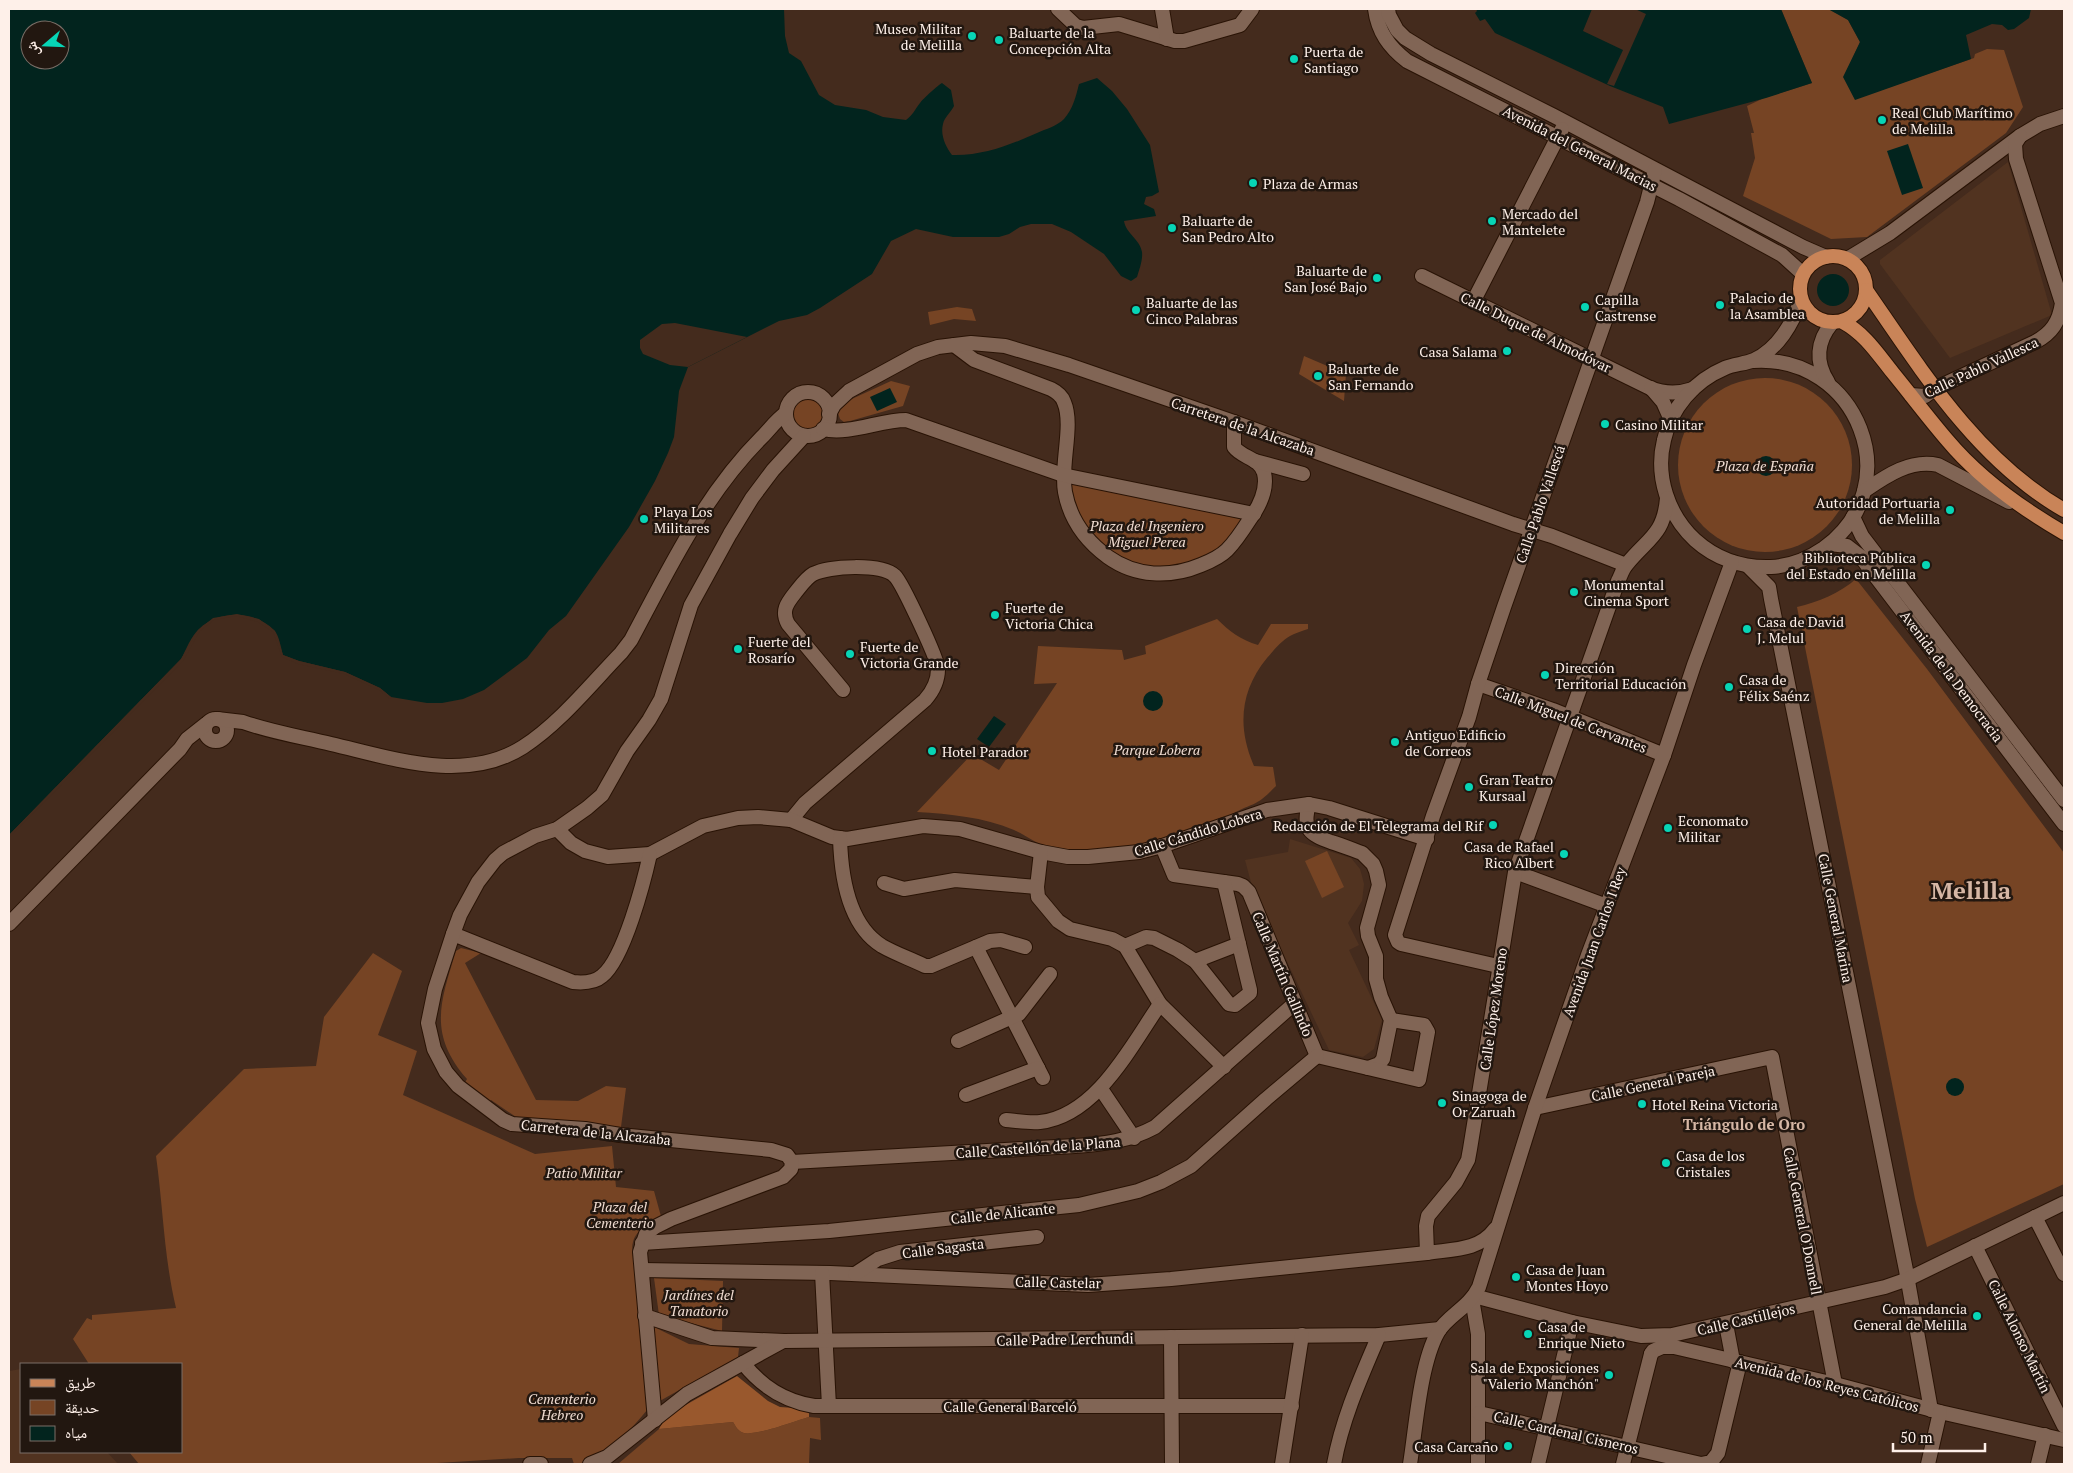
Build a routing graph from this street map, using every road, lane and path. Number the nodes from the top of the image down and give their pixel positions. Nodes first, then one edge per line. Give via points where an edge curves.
1 (1058, 9) edge
2 (1162, 9) edge
3 (1252, 9) edge
4 (1375, 9) edge
5 (1388, 9) edge
6 (1168, 39) junction
7 (2064, 116) edge
8 (1565, 122) junction
9 (2020, 136) junction
10 (1557, 137) junction
11 (1655, 170) junction
12 (1650, 183) junction
13 (1826, 256) junction
14 (1847, 259) junction
15 (1803, 274) junction
16 (1422, 276) dead end
17 (1866, 290) junction
18 (1801, 299) junction
19 (1474, 302) junction
20 (1837, 322) junction
21 (954, 345) junction
22 (1590, 358) junction
23 (1753, 361) junction
24 (1830, 384) junction
25 (858, 386) junction
26 (1650, 388) junction
27 (1936, 388) junction
28 (1693, 389) junction
29 (817, 394) junction
30 (1911, 395) junction
31 (829, 414) junction
32 (1671, 420) junction
33 (1234, 422) junction
34 (793, 426) junction
35 (824, 429) junction
36 (1255, 460) junction
37 (1303, 474) dead end
38 (1063, 475) junction
39 (1864, 491) junction
40 (1667, 498) junction
41 (2064, 510) edge
42 (1254, 514) junction
43 (1853, 517) junction
44 (2039, 518) junction
45 (1531, 529) junction
46 (2064, 533) edge
47 (1830, 544) junction
48 (1732, 562) junction
49 (1626, 565) junction
50 (1748, 566) junction
51 (1478, 684) junction
52 (843, 690) dead end
53 (1984, 695) junction
54 (1973, 704) junction
55 (1570, 716) junction
56 (255, 726) junction
57 (210, 727) junction
58 (227, 734) junction
59 (1664, 755) junction
60 (2064, 800) edge
61 (1309, 804) junction
62 (791, 820) junction
63 (2064, 824) edge
64 (557, 829) junction
65 (840, 838) junction
66 (1427, 839) junction
67 (1162, 846) junction
68 (1041, 852) junction
69 (650, 854) junction
70 (1515, 872) junction
71 (1224, 882) junction
72 (884, 883) dead end
73 (1037, 887) junction
74 (1607, 906) junction
75 (9, 924) edge
76 (452, 934) junction
77 (1239, 944) junction
78 (1125, 946) junction
79 (976, 947) junction
80 (1025, 947) dead end
81 (1195, 961) junction
82 (1498, 966) junction
83 (1050, 974) dead end
84 (1160, 1004) junction
85 (1295, 1004) junction
86 (1012, 1018) junction
87 (1391, 1020) junction
88 (958, 1041) dead end
89 (1317, 1056) junction
90 (1772, 1057) joint
91 (1224, 1067) junction
92 (1368, 1068) junction
93 (1101, 1089) junction
94 (966, 1095) dead end
95 (1535, 1108) junction
96 (1006, 1120) dead end
97 (1134, 1138) junction
98 (792, 1162) junction
99 (2064, 1203) edge
100 (2036, 1217) junction
101 (1498, 1224) junction
102 (1037, 1237) dead end
103 (642, 1243) junction
104 (1975, 1246) junction
105 (1473, 1247) junction
106 (1427, 1253) junction
107 (1486, 1266) junction
108 (642, 1270) junction
109 (822, 1272) junction
110 (855, 1274) junction
111 (2064, 1274) edge
112 (1908, 1278) junction
113 (1473, 1297) junction
114 (1819, 1302) junction
115 (646, 1316) junction
116 (1572, 1322) junction
117 (1726, 1324) junction
118 (1440, 1329) junction
119 (1302, 1335) junction
120 (1379, 1335) junction
121 (1171, 1338) junction
122 (825, 1340) junction
123 (784, 1341) junction
124 (743, 1362) junction
125 (1737, 1362) junction
126 (1836, 1384) junction
127 (829, 1406) junction
128 (1172, 1406) junction
129 (1292, 1406) junction
130 (1936, 1411) junction
131 (1479, 1413) junction
132 (655, 1420) junction
133 (2064, 1426) edge
134 (1546, 1428) junction
135 (2045, 1435) junction
136 (2064, 1440) edge
137 (1627, 1446) junction
138 (530, 1464) edge
139 (541, 1464) edge
140 (590, 1464) edge
141 (1172, 1464) edge
142 (1282, 1464) edge
143 (1334, 1464) edge
144 (1410, 1464) edge
145 (1478, 1464) edge
146 (1538, 1464) edge
147 (1623, 1464) edge
148 (1928, 1464) edge
149 (2038, 1464) edge

1 - 6 street via 1076,26 1083,28 1118,24
2 - 6 street
3 - 6 street via 1240,25 1184,41
4 - 10 street, Avenida del General Macias via 1384,38 1407,61
5 - 8 street, Avenida del General Macias via 1397,30 1405,38
7 - 9 street via 2040,124
8 - 10 street
8 - 11 street, Avenida del General Macias
9 - 14 street via 1890,233
9 - 27 street, Calle Pablo Vallesca via 2015,144 2016,159 2062,303 2060,316 2047,336
10 - 12 street, Avenida del General Macias
10 - 19 street
11 - 12 street, Calle Pablo Vallescá
11 - 13 street, Avenida del General Macias
12 - 15 street, Avenida del General Macias via 1782,255
12 - 22 street, Calle Pablo Vallescá via 1647,202
13 - 14 main road
13 - 15 main road via 1809,266
14 - 17 main road via 1861,271
15 - 18 main road via 1799,290
16 - 19 street, Calle Duque de Almodóvar
17 - 20 main road via 1860,310 1852,317
17 - 27 main road
18 - 20 main road via 1809,313 1824,322
18 - 23 street via 1782,337
19 - 22 street, Calle Duque de Almodóvar
20 - 24 street via 1822,340 1819,351 1821,368
20 - 30 main road via 1864,336
21 - 25 street, Carretera de la Alcazaba via 917,354
21 - 33 street, Carretera de la Alcazaba via 1005,346 1069,364
21 - 38 street via 974,360 1051,389 1062,397 1067,420
22 - 26 street, Calle Duque de Almodóvar
22 - 45 street, Calle Pablo Vallescá
23 - 24 street via 1798,366
23 - 28 street via 1716,372
24 - 39 street via 1848,405 1862,433 1867,468
25 - 29 street, Carretera de la Alcazaba
25 - 31 street, Carretera de la Alcazaba via 841,397
26 - 28 street, Calle Duque de Almodóvar via 1676,393
26 - 32 street, Calle Duque de Almodóvar via 1663,402
27 - 30 street, Calle Pablo Vallesca via 1925,396
27 - 41 main road via 2001,464
28 - 32 street
29 - 31 street via 826,402
29 - 34 street via 804,392 790,401
30 - 44 main road via 1966,461 1986,480
31 - 35 street
32 - 40 street via 1661,460
33 - 36 street via 1234,447 1237,452
33 - 45 street, Carretera de la Alcazaba
34 - 35 street via 811,436
34 - 56 street via 767,432 734,468 696,522 621,652 557,719 523,747 484,762 439,766
34 - 64 street, Carretera de la Alcazaba via 784,457 740,515 703,582 685,623 661,699 649,720 596,802
35 - 38 street via 837,432 906,420
36 - 37 street
36 - 42 street via 1264,472 1265,480 1260,504
38 - 42 street
38 - 42 street via 1067,502 1078,527 1107,557 1136,571 1173,573 1208,562 1227,550
39 - 43 street
39 - 44 street via 1900,469 1928,463 1938,465
40 - 48 street via 1688,533 1711,552
40 - 49 street via 1662,523 1656,534
43 - 47 street
43 - 53 street, Avenida de la Democracia via 1862,536
44 - 46 main road
45 - 49 street, Carretera de la Alcazaba
45 - 51 street, Calle Pablo Vallescá
47 - 50 street via 1793,563
47 - 54 street, Avenida de la Democracia via 1847,546 1860,556
48 - 50 street
48 - 59 street, Avenida Juan Carlos I Rey
49 - 55 street, Calle López Moreno
50 - 112 street, Calle General Marina via 1769,587 1772,599
51 - 55 street, Calle Miguel de Cervantes
51 - 66 street, Calle Pablo Vallescá
52 - 62 street via 788,624 784,615 786,606 813,574 858,567 880,569 896,576 935,653 937,681 925,700 805,804
53 - 54 street
53 - 60 street, Avenida de la Democracia
54 - 63 street, Avenida de la Democracia
55 - 59 street, Calle Miguel de Cervantes
55 - 70 street, Calle López Moreno
56 - 57 street via 230,720
56 - 58 street
57 - 58 street via 225,724
57 - 58 street via 217,742
57 - 75 street via 180,749
59 - 74 street, Avenida Juan Carlos I Rey
61 - 66 street, Calle Cándido Lobera
61 - 67 street, Calle Cándido Lobera via 1267,810
61 - 87 street via 1307,824 1314,836 1362,852 1376,871 1378,892 1367,928 1376,956 1376,979
62 - 65 street, Calle Cándido Lobera
62 - 69 street, Calle Cándido Lobera via 758,817 719,821
64 - 69 street via 571,843 596,854 608,857
64 - 76 street, Carretera de la Alcazaba via 511,846 495,860 470,897
65 - 68 street, Calle Cándido Lobera via 857,838 906,828 941,827 994,837
65 - 79 street via 840,863 856,917 875,940 925,966 938,964
66 - 82 street, Calle Pablo Vallescá via 1396,938 1401,944
67 - 68 street, Calle Cándido Lobera via 1098,857 1068,857
67 - 71 street via 1174,875
68 - 73 street
69 - 76 street via 635,912 618,951 611,967 595,980 573,982
70 - 74 street
70 - 82 street, Calle López Moreno
71 - 77 street
71 - 85 street, Calle Martín Gallindo via 1244,886 1249,892
72 - 73 street via 904,889 955,880
73 - 78 street via 1038,897 1064,926 1112,939
74 - 95 street, Avenida Juan Carlos I Rey
76 - 98 street, Carretera de la Alcazaba via 430,1010 431,1042 439,1062 458,1086 503,1120 529,1126 585,1129 771,1150 787,1155
77 - 81 street
77 - 81 street via 1250,993 1233,1006
78 - 81 street via 1146,937 1154,938
78 - 84 street
79 - 80 street via 996,940
79 - 86 street
82 - 106 street, Calle López Moreno via 1469,1154 1456,1182 1428,1216
83 - 86 street via 1023,1010
84 - 91 street
84 - 93 street
85 - 89 street, Calle Martín Gallindo
85 - 91 street, Calle Castellón de la Plana
86 - 88 street
86 - 94 street via 1040,1073
87 - 92 street via 1383,1059
87 - 92 street via 1427,1028 1419,1080
89 - 92 street
89 - 103 street, Calle de Alicante via 1191,1166 1138,1191 1079,1205 868,1227
90 - 95 street, Calle General Pareja
90 - 114 street, Calle General O'Donnell
91 - 97 street, Calle Castellón de la Plana via 1156,1127
93 - 96 street via 1075,1109 1050,1120
93 - 97 street
95 - 101 street, Avenida Juan Carlos I Rey
97 - 98 street, Calle Castellón de la Plana via 1075,1146
98 - 103 street via 791,1169 783,1177 672,1219 646,1234
99 - 100 street, Calle Castillejos
100 - 104 street, Calle Castillejos
100 - 111 street
101 - 105 street via 1487,1238
101 - 107 street, Avenida Juan Carlos I Rey
102 - 110 street, Calle Sagasta via 900,1252 878,1259
103 - 108 street
104 - 112 street, Calle Castillejos
104 - 133 street, Calle Alonso Martín
105 - 106 street, Calle Castelar
105 - 107 street via 1482,1253
106 - 110 street, Calle Castelar via 1088,1285
107 - 113 street, Avenida Juan Carlos I Rey
108 - 109 street, Calle Castelar
108 - 115 street
109 - 110 street, Calle Castelar
109 - 122 street
112 - 114 street, Calle Castillejos via 1885,1287
112 - 130 street, Calle General Marina
113 - 116 street
113 - 118 street
113 - 131 street via 1478,1334
114 - 117 street, Calle Castillejos
114 - 126 street, Calle General O'Donnell
115 - 123 street, Calle Padre Lerchundi via 712,1338
115 - 132 street
116 - 117 street, Calle Castillejos via 1641,1336 1672,1335
116 - 134 street
117 - 125 street
118 - 120 street, Calle Padre Lerchundi
118 - 144 street via 1428,1356
119 - 120 street, Calle Padre Lerchundi
119 - 121 street, Calle Padre Lerchundi
119 - 129 street
120 - 143 street via 1359,1380
121 - 122 street, Calle Padre Lerchundi
121 - 128 street
122 - 123 street, Calle Padre Lerchundi
122 - 127 street
123 - 124 street
124 - 127 street, Calle General Barceló via 762,1384 787,1399 800,1404
124 - 132 street via 687,1394
125 - 126 street, Avenida de los Reyes Católicos
125 - 137 street, Avenida de los Reyes Católicos via 1667,1346 1657,1349 1651,1354
125 - 137 street, Calle Cardenal Cisneros via 1718,1453 1712,1462 1701,1464
126 - 130 street, Avenida de los Reyes Católicos
127 - 128 street, Calle General Barceló
128 - 129 street, Calle General Barceló
128 - 141 street
129 - 142 street
130 - 135 street, Avenida de los Reyes Católicos
130 - 148 street
131 - 134 street, Calle Cardenal Cisneros
131 - 145 street
132 - 140 street via 607,1457
134 - 137 street, Calle Cardenal Cisneros
134 - 146 street
135 - 136 street, Avenida de los Reyes Católicos
135 - 149 street
137 - 147 street
138 - 139 street

